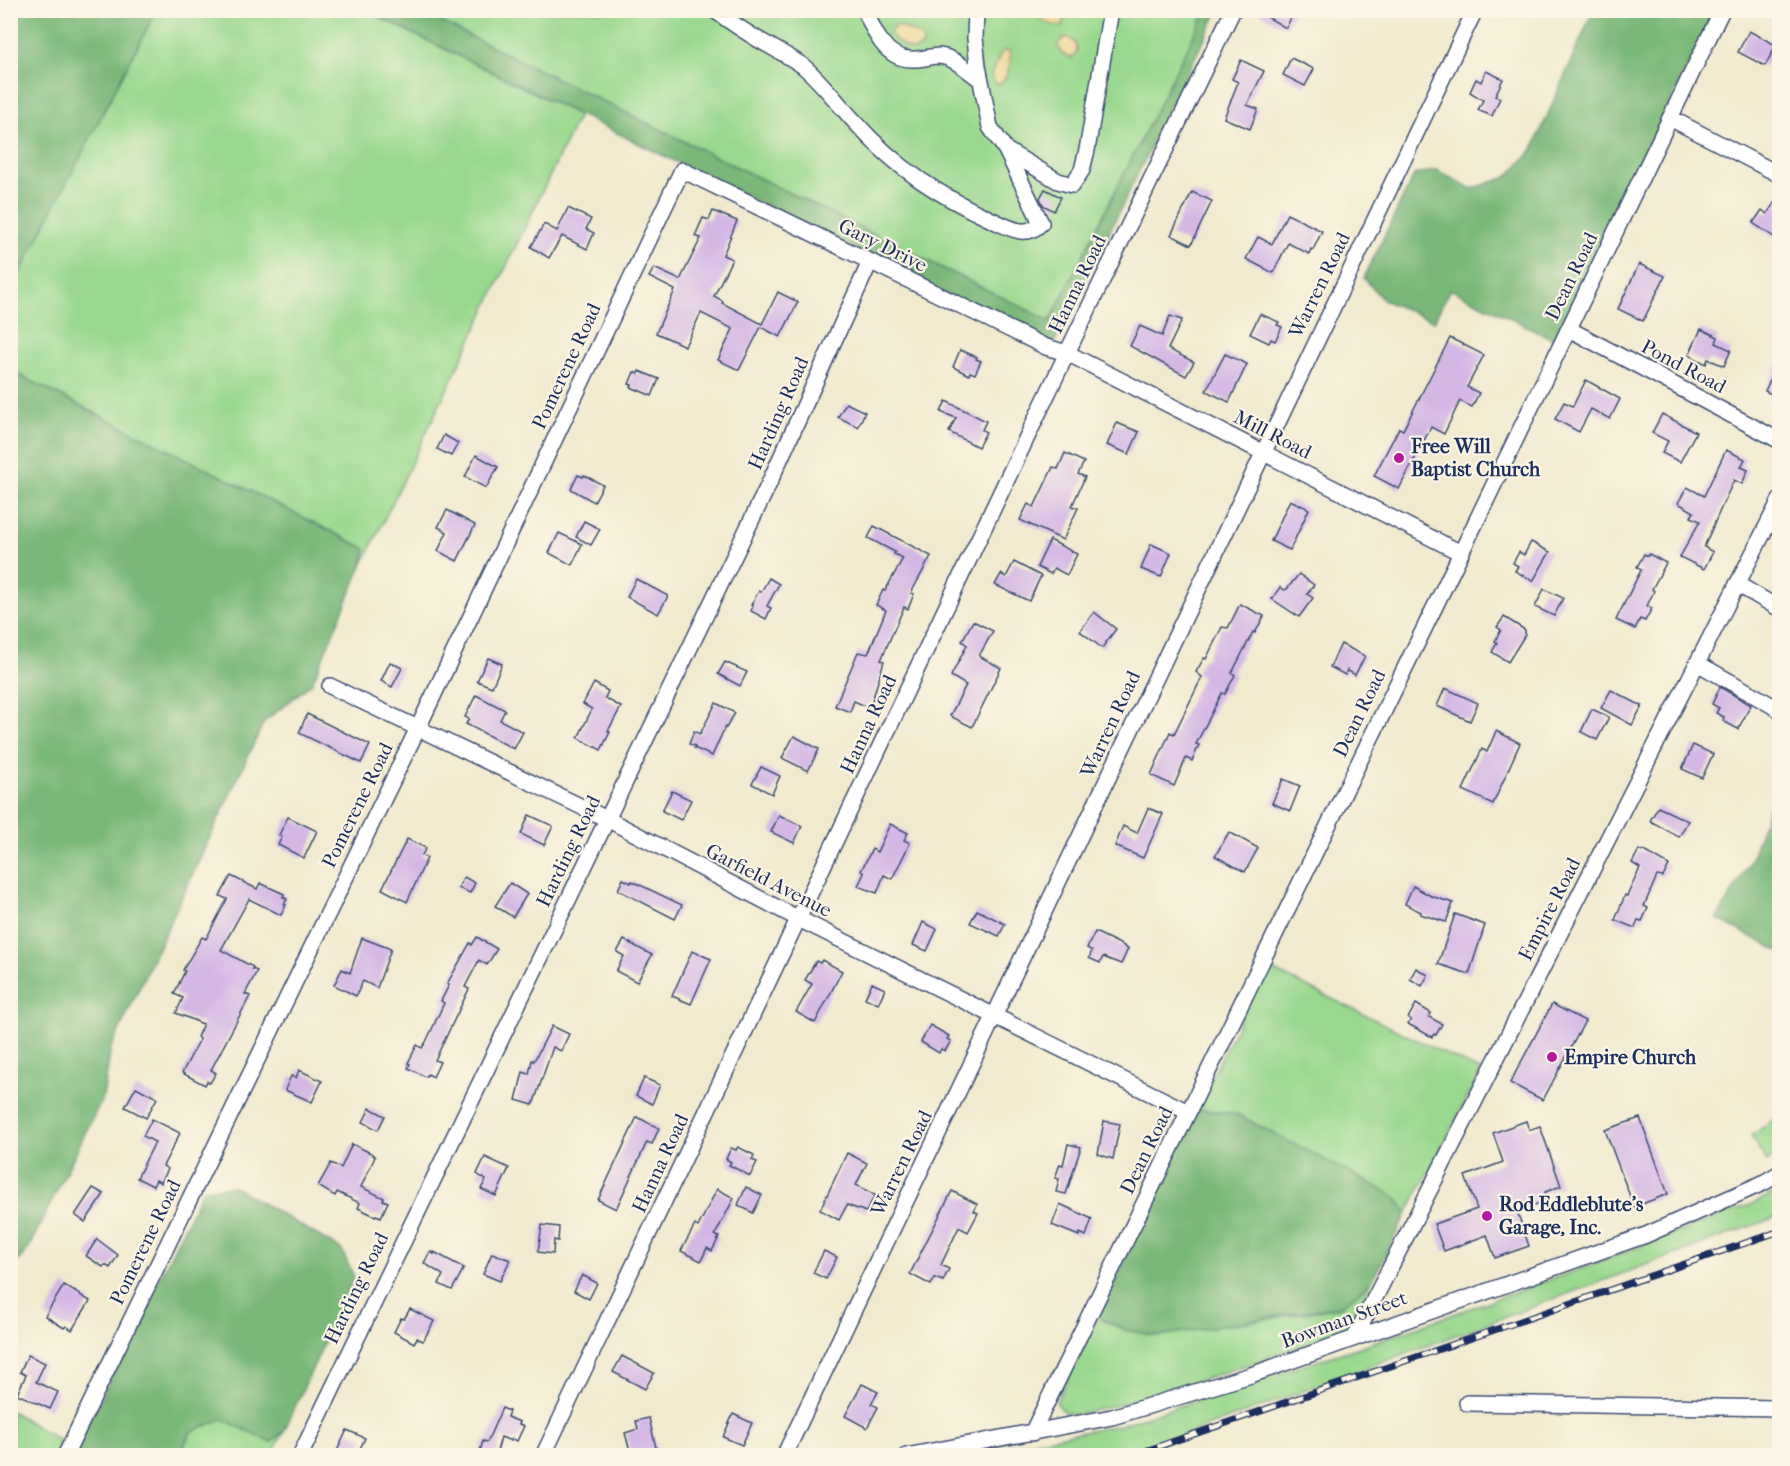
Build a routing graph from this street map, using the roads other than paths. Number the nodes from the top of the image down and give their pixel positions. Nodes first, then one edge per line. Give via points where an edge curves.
1 (714, 10) edge
2 (864, 10) edge
3 (976, 10) edge
4 (1111, 10) edge
5 (1233, 10) edge
6 (1475, 10) edge
7 (1722, 10) edge
8 (980, 79) junction
9 (1670, 118) junction
10 (1006, 150) junction
11 (682, 170) joint
12 (1779, 175) edge
13 (870, 262) junction
14 (1569, 329) junction
15 (1067, 353) junction
16 (1779, 441) edge
17 (1263, 452) junction
18 (1778, 509) edge
19 (1461, 553) junction
20 (1737, 584) junction
21 (1779, 609) edge
22 (1698, 663) junction
23 (330, 686) dead end
24 (1779, 710) edge
25 (418, 728) junction
26 (607, 819) junction
27 (799, 919) junction
28 (994, 1017) junction
29 (1188, 1112) junction
30 (1779, 1173) edge
31 (1355, 1337) junction
32 (1467, 1403) dead end
33 (1779, 1408) edge
34 (1032, 1433) junction
35 (65, 1455) edge
36 (300, 1455) edge
37 (543, 1455) edge
38 (784, 1455) edge
39 (906, 1455) edge

1 - 10 street via 803,66 857,125 912,176 1011,229 1035,230 1041,223 1038,214
2 - 8 street via 879,39 896,55 909,60 939,56 952,59
3 - 8 street
4 - 10 street via 1082,170 1072,185 1058,181
5 - 15 street, Hanna Road
6 - 17 street, Warren Road
7 - 9 street, Dean Road
8 - 10 street via 990,127
9 - 12 street
9 - 14 street, Dean Road
11 - 13 street, Gary Drive
11 - 25 street, Pomerene Road
13 - 15 street, Gary Drive via 1046,347
13 - 26 street, Harding Road via 766,490
14 - 16 street, Pond Road
14 - 19 street, Dean Road
15 - 17 street, Mill Road
15 - 27 street, Hanna Road
17 - 19 street, Mill Road
17 - 28 street, Warren Road
18 - 20 street, Empire Road
19 - 29 street, Dean Road
20 - 21 street
20 - 22 street, Empire Road
22 - 24 street
22 - 31 street, Empire Road
23 - 25 street, Garfield Avenue
25 - 26 street, Garfield Avenue
25 - 35 street, Pomerene Road
26 - 27 street, Garfield Avenue
26 - 36 street, Harding Road
27 - 28 street, Garfield Avenue
27 - 37 street, Hanna Road
28 - 29 street, Garfield Avenue
28 - 38 street, Warren Road
29 - 34 street, Dean Road
30 - 31 street, Bowman Street via 1646,1235
31 - 34 street, Bowman Street via 1157,1404
32 - 33 street
34 - 39 street, Bowman Street

